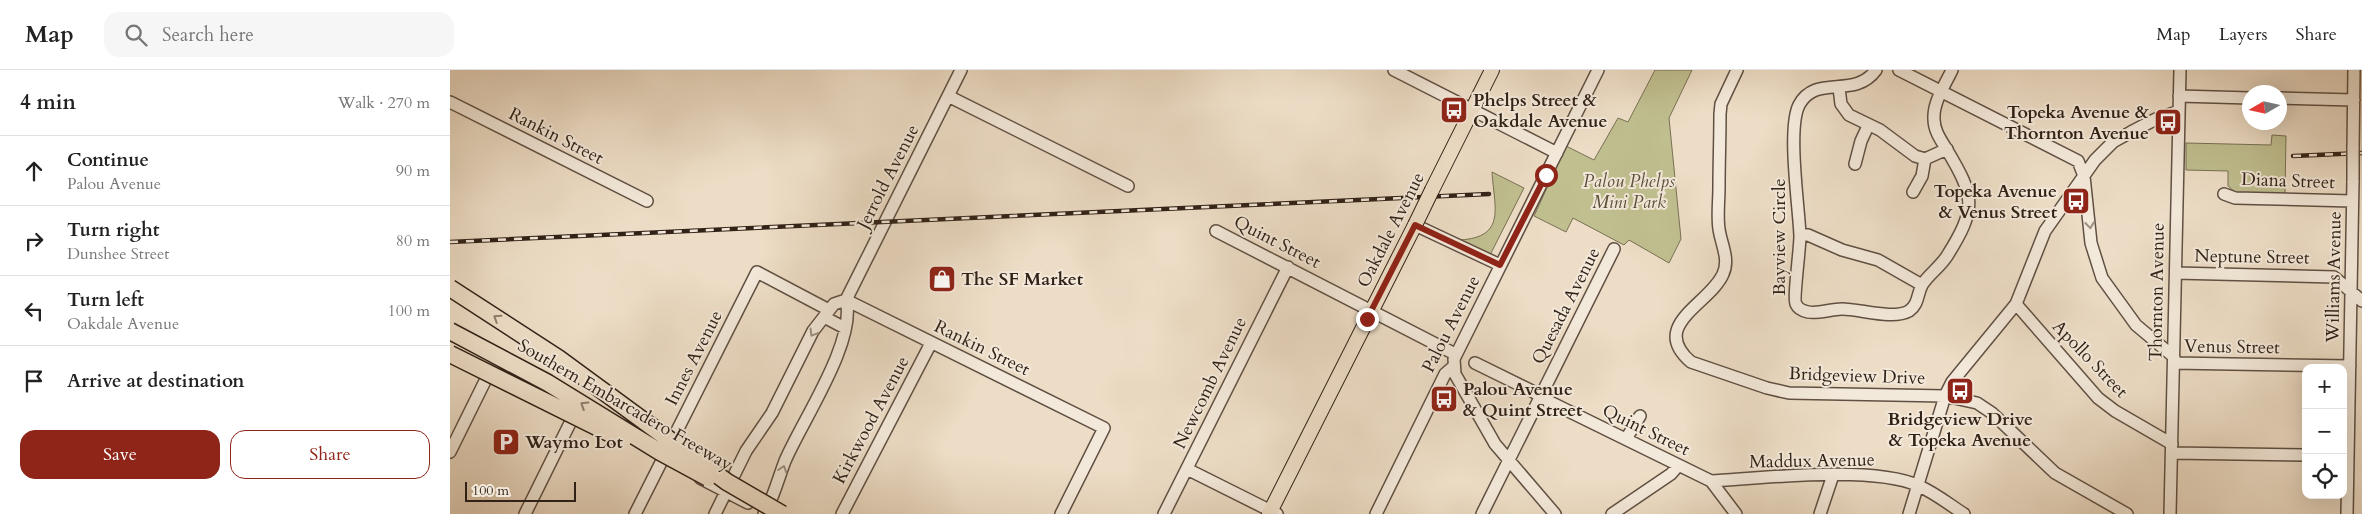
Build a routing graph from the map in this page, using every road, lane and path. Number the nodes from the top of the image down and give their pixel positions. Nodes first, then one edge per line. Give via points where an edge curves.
1 (961, 70) edge
2 (1394, 70) edge
3 (1492, 70) edge
4 (1598, 70) edge
5 (1737, 70) edge
6 (1876, 70) edge
7 (1899, 70) edge
8 (1952, 70) edge
9 (2180, 70) edge
10 (2354, 70) edge
11 (1839, 88) junction
12 (1942, 90) junction
13 (948, 96) junction
14 (2179, 96) junction
15 (2242, 98) edge
16 (2287, 98) edge
17 (2354, 100) junction
18 (450, 102) edge
19 (1472, 110) junction
20 (2179, 112) junction
21 (1868, 126) junction
22 (1947, 149) junction
23 (1557, 153) junction
24 (1926, 159) junction
25 (1855, 164) dead end
26 (2084, 176) junction
27 (1128, 186) dead end
28 (1913, 192) dead end
29 (2224, 194) dead end
30 (647, 201) dead end
31 (2352, 201) junction
32 (1415, 225) junction
33 (1216, 231) dead end
34 (1800, 234) junction
35 (1614, 249) dead end
36 (1500, 265) junction
37 (1288, 267) junction
38 (2176, 273) junction
39 (1922, 285) junction
40 (450, 288) edge
41 (2352, 292) junction
42 (846, 300) junction
43 (2362, 302) edge
44 (2016, 304) junction
45 (1372, 310) junction
46 (827, 313) junction
47 (846, 328) junction
48 (450, 331) edge
49 (931, 343) junction
50 (450, 354) edge
51 (1455, 354) junction
52 (2174, 360) junction
53 (1475, 363) dead end
54 (2350, 366) junction
55 (1453, 367) junction
56 (489, 373) junction
57 (1540, 396) junction
58 (1945, 396) junction
59 (574, 415) junction
60 (1640, 416) dead end
61 (1626, 439) junction
62 (2172, 448) junction
63 (450, 452) edge
64 (2346, 454) edge
65 (2302, 455) edge
66 (663, 459) junction
67 (1508, 459) junction
68 (1678, 466) junction
69 (1187, 469) junction
70 (1833, 475) junction
71 (1711, 481) junction
72 (1918, 486) junction
73 (726, 491) junction
74 (2347, 499) edge
75 (1619, 512) edge
76 (1272, 513) edge
77 (525, 514) edge
78 (635, 514) edge
79 (715, 514) edge
80 (772, 514) edge
81 (842, 514) edge
82 (1062, 514) edge
83 (1164, 514) edge
84 (1376, 514) edge
85 (1482, 514) edge
86 (1555, 514) edge
87 (1736, 514) edge
88 (1820, 514) edge
89 (1909, 514) edge
90 (1964, 514) edge
91 (2127, 514) edge
92 (2170, 514) edge
93 (2347, 514) edge

1 - 13 street, Jerrold Avenue
2 - 19 street
3 - 19 main road, Oakdale Avenue
4 - 23 street, Palou Avenue
5 - 58 street, Bridgeview Drive via 1721,104 1720,114 1719,222 1725,267 1715,288 1680,321 1677,331 1679,349 1691,362 1789,393
6 - 11 street, Bayview Circle via 1864,82
7 - 12 street
8 - 12 street, Bayview Circle
9 - 14 street, Thornton Avenue
10 - 17 street, Williams Avenue
11 - 21 street via 1845,110
11 - 34 street, Bayview Circle via 1823,87 1811,92 1801,101 1796,114 1794,132
12 - 22 street, Bayview Circle via 1934,118 1936,131
12 - 26 street via 2078,162
13 - 27 street
13 - 42 street, Jerrold Avenue
14 - 15 street
14 - 20 street, Thornton Avenue
16 - 17 street
17 - 31 street, Williams Avenue, bridge
18 - 30 street, Rankin Street
19 - 23 street
19 - 32 main road, Oakdale Avenue, bridge
20 - 26 street via 2156,119 2113,142
20 - 38 street, Thornton Avenue
21 - 24 street
21 - 25 street
22 - 24 street
22 - 39 street, Bayview Circle via 1965,180 1970,198 1969,210 1946,257
23 - 36 street, Palou Avenue
24 - 28 street via 1922,176
26 - 44 street via 2045,231
26 -> 52 street, Venus Street via 2092,243 2102,278 2136,325
29 - 31 street, Diana Street via 2235,198
31 - 41 street, Williams Avenue
32 - 36 street
32 - 45 main road, Oakdale Avenue
33 - 37 street, Quint Street
34 - 39 street via 1878,260
34 - 39 street, Bayview Circle via 1794,298 1798,307 1806,312 1841,309 1902,314 1915,305
35 - 57 street, Quesada Avenue
36 - 51 street, Palou Avenue
37 - 45 street, Quint Street
37 - 69 street, Newcomb Avenue
38 - 41 street, Neptune Street via 2334,277
38 - 52 street, Thornton Avenue
80 -> 40 highway, bridge via 571,367
41 - 43 street, Neptune Street
41 - 54 street, Williams Avenue
42 - 46 street via 834,304
42 - 47 street, Jerrold Avenue via 849,312
42 - 49 street, Rankin Street
44 - 58 street via 1952,382
44 - 62 street, Apollo Street via 2098,398
45 - 51 street, Quint Street
45 - 76 main road, Oakdale Avenue
46 - 47 street
46 - 66 street, Innes Avenue via 757,272
46 -> 73 street via 813,331 772,413 746,451
80 -> 47 street, Jerrold Avenue via 785,462 838,354
80 -> 48 highway, Southern Embarcadero Freeway, bridge via 548,383
49 - 81 street, Kirkwood Avenue
49 - 82 street, Rankin Street via 1104,428
50 - 56 street
50 - 80 highway, Southern Embarcadero Freeway, bridge
51 - 55 street, Palou Avenue
52 - 54 street, Venus Street
52 - 62 street, Thornton Avenue
53 - 57 street, Quint Street
54 - 64 street, Williams Avenue
55 - 67 street via 1495,444
55 - 84 street, Palou Avenue via 1445,374
56 - 59 street
56 - 63 street
57 - 61 street, Quint Street
57 - 67 street, Quesada Avenue
58 - 72 street
58 - 91 street, Bridgeview Drive via 1977,403 1992,413 2055,473
59 - 66 street
59 - 77 street
60 - 61 street
61 - 68 street, Quint Street
62 - 65 street, Apollo Street
62 - 92 street, Thornton Avenue
66 - 73 street
66 - 78 street, Innes Avenue
67 - 85 street, Quesada Avenue
67 - 86 street
68 - 71 street, Quint Street
68 - 75 street
69 - 76 street
69 - 83 street, Newcomb Avenue
70 - 71 street, Maddux Avenue
70 - 72 street, Maddux Avenue via 1896,479
70 - 88 street
71 - 87 street, Quint Street
72 - 89 street
72 - 90 street, Maddux Avenue
73 - 79 street
73 - 80 street
74 - 93 street, Williams Avenue

